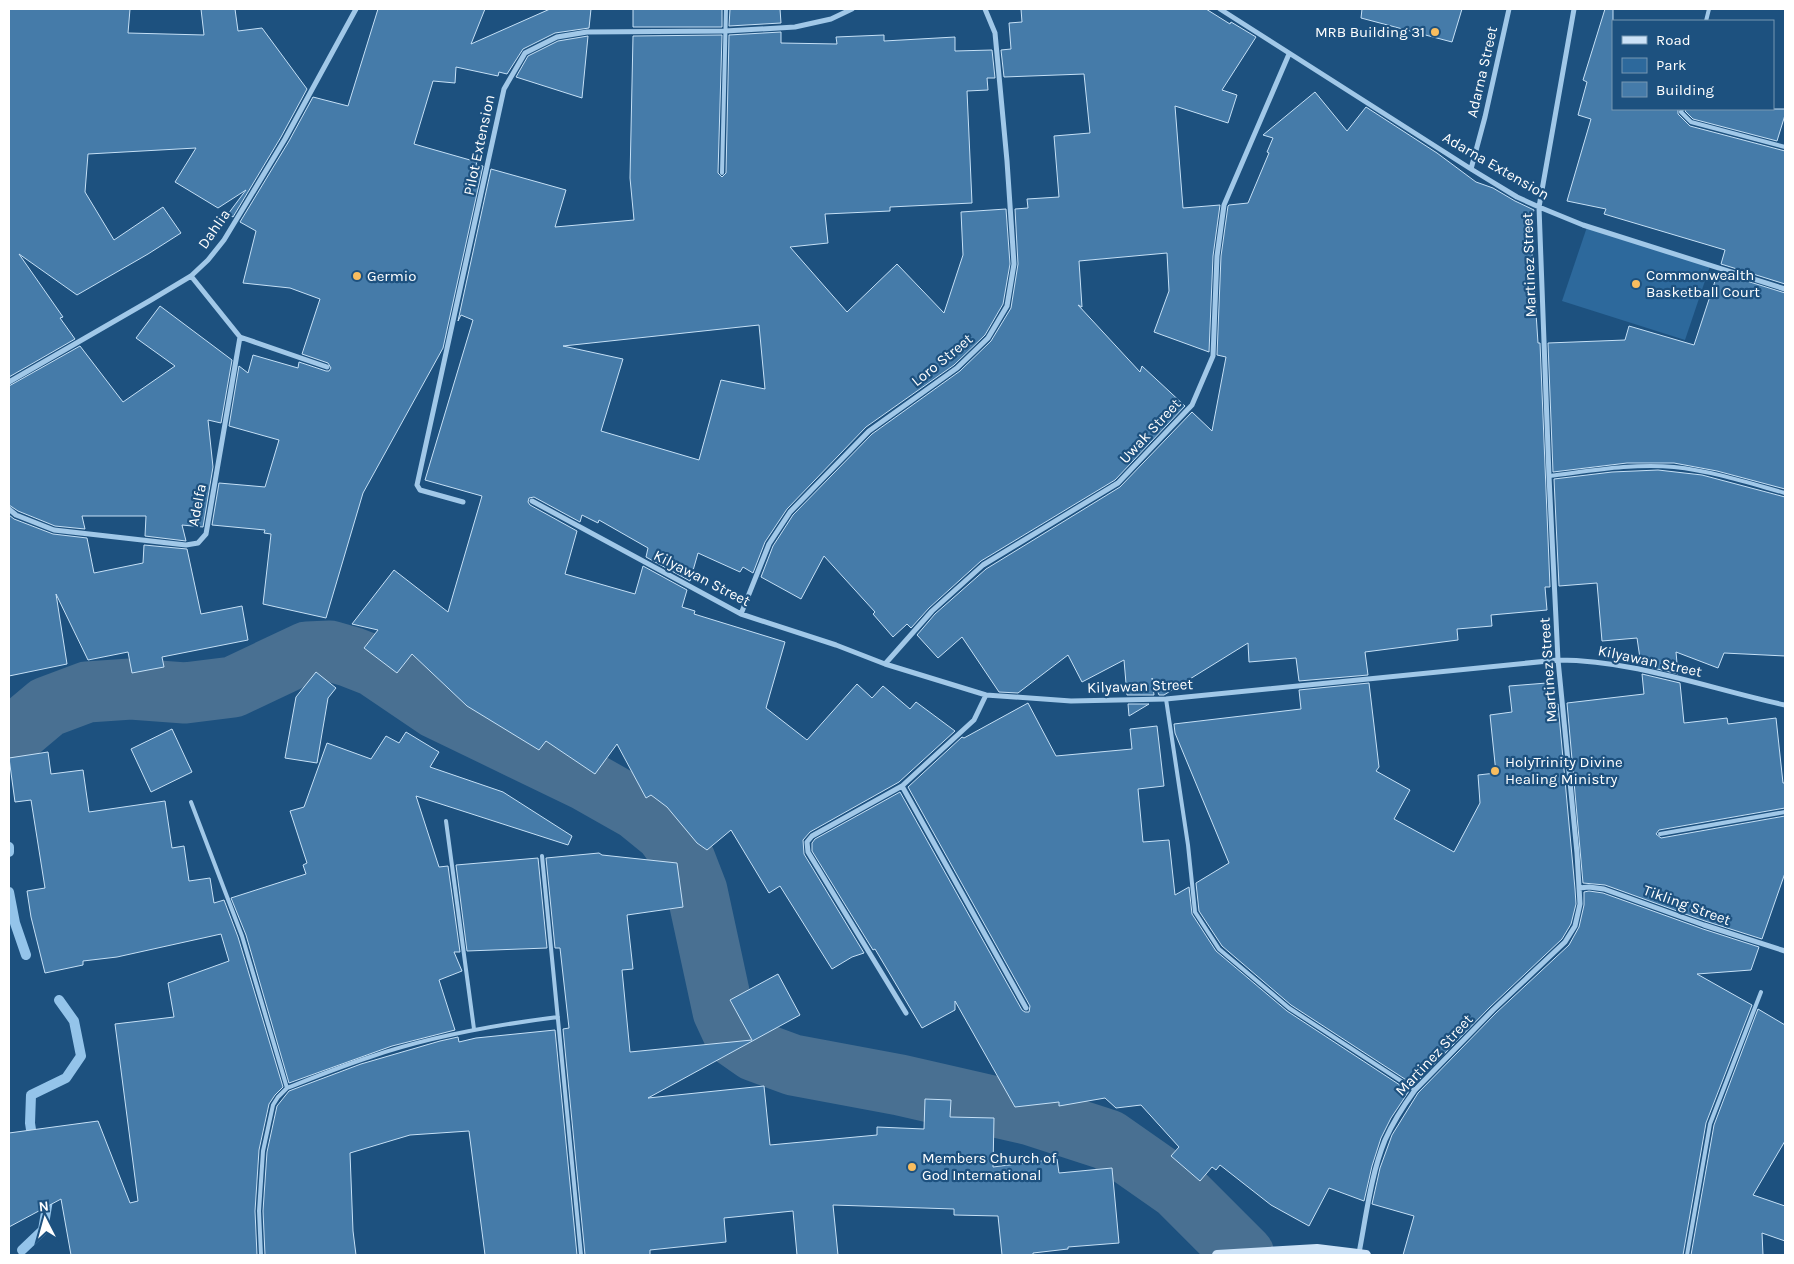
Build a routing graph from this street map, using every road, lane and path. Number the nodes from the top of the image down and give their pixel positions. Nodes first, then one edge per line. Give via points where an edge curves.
1 (356, 9) edge
2 (726, 9) edge
3 (852, 9) edge
4 (985, 9) edge
5 (1220, 9) edge
6 (1509, 9) edge
7 (1574, 9) edge
8 (725, 31) junction
9 (1288, 54) junction
10 (1682, 110) edge
11 (1785, 147) edge
12 (1471, 169) junction
13 (722, 172) dead end
14 (1539, 208) junction
15 (191, 276) junction
16 (1785, 289) edge
17 (240, 337) junction
18 (327, 367) dead end
19 (9, 382) edge
20 (1549, 476) junction
21 (1785, 493) edge
22 (532, 501) dead end
23 (463, 502) dead end
24 (9, 509) edge
25 (741, 614) junction
26 (1558, 660) junction
27 (885, 664) junction
28 (986, 695) junction
29 (1166, 699) junction
30 (1785, 705) edge
31 (902, 786) junction
32 (191, 802) dead end
33 (1785, 812) edge
34 (446, 821) dead end
35 (1660, 834) dead end
36 (542, 856) dead end
37 (1579, 888) junction
38 (1785, 951) edge
39 (1761, 992) dead end
40 (1026, 1008) dead end
41 (906, 1012) dead end
42 (558, 1017) junction
43 (474, 1029) junction
44 (287, 1088) junction
45 (1415, 1090) junction
46 (1362, 1254) edge
47 (261, 1255) edge
48 (581, 1255) edge
49 (1216, 1255) edge
50 (1687, 1255) edge

1 - 15 street, Dahlia via 285,139 224,240
2 - 8 lane
3 - 8 street, Pilot Extension via 831,19 795,27
4 - 25 street, Loro Street via 995,33 1008,161 1014,264 1007,306 988,338 957,368 869,431 790,512 769,544
5 - 9 street, Adarna Extension
6 - 12 street, Adarna Street
7 - 14 street, Martinez Street
8 - 13 lane
8 - 23 street, Pilot Extension via 587,32 557,37 525,53 504,89 417,485 420,490
9 - 12 street, Adarna Extension
9 - 27 street, Uwak Street via 1224,205 1217,256 1213,356 1192,405 1118,483 983,565 932,611
10 - 11 lane via 1691,122
12 - 14 street, Adarna Extension
14 - 16 street, Adarna Extension
14 - 20 street, Martinez Street
15 - 17 street
15 - 19 street, Dahlia
17 - 18 street
17 - 24 street, Adelfa via 206,534 198,543 186,545 54,530
20 - 21 lane via 1634,466 1674,467
20 - 26 street, Martinez Street
22 - 25 street, Kilyawan Street
25 - 27 street, Kilyawan Street
26 - 29 street, Kilyawan Street
26 - 30 street, Kilyawan Street via 1588,660 1631,667
26 - 37 street, Martinez Street
27 - 28 street, Kilyawan Street
28 - 29 street, Kilyawan Street via 1071,701
28 - 31 street via 974,720
29 - 45 lane via 1195,912 1219,950 1289,1008
31 - 40 street
31 - 41 street via 812,836 807,842 808,852
32 - 44 lane via 242,936
33 - 35 lane
34 - 43 lane
36 - 42 lane
37 - 38 street, Tikling Street via 1604,889
37 - 45 street, Martinez Street via 1576,926 1565,942
39 - 50 lane via 1710,1124
42 - 43 lane
42 - 48 lane
43 - 44 lane via 370,1056
44 - 47 lane via 273,1105 263,1151 259,1211
45 - 46 street, Martinez Street via 1385,1141 1374,1179
46 - 49 main road via 1317,1249

